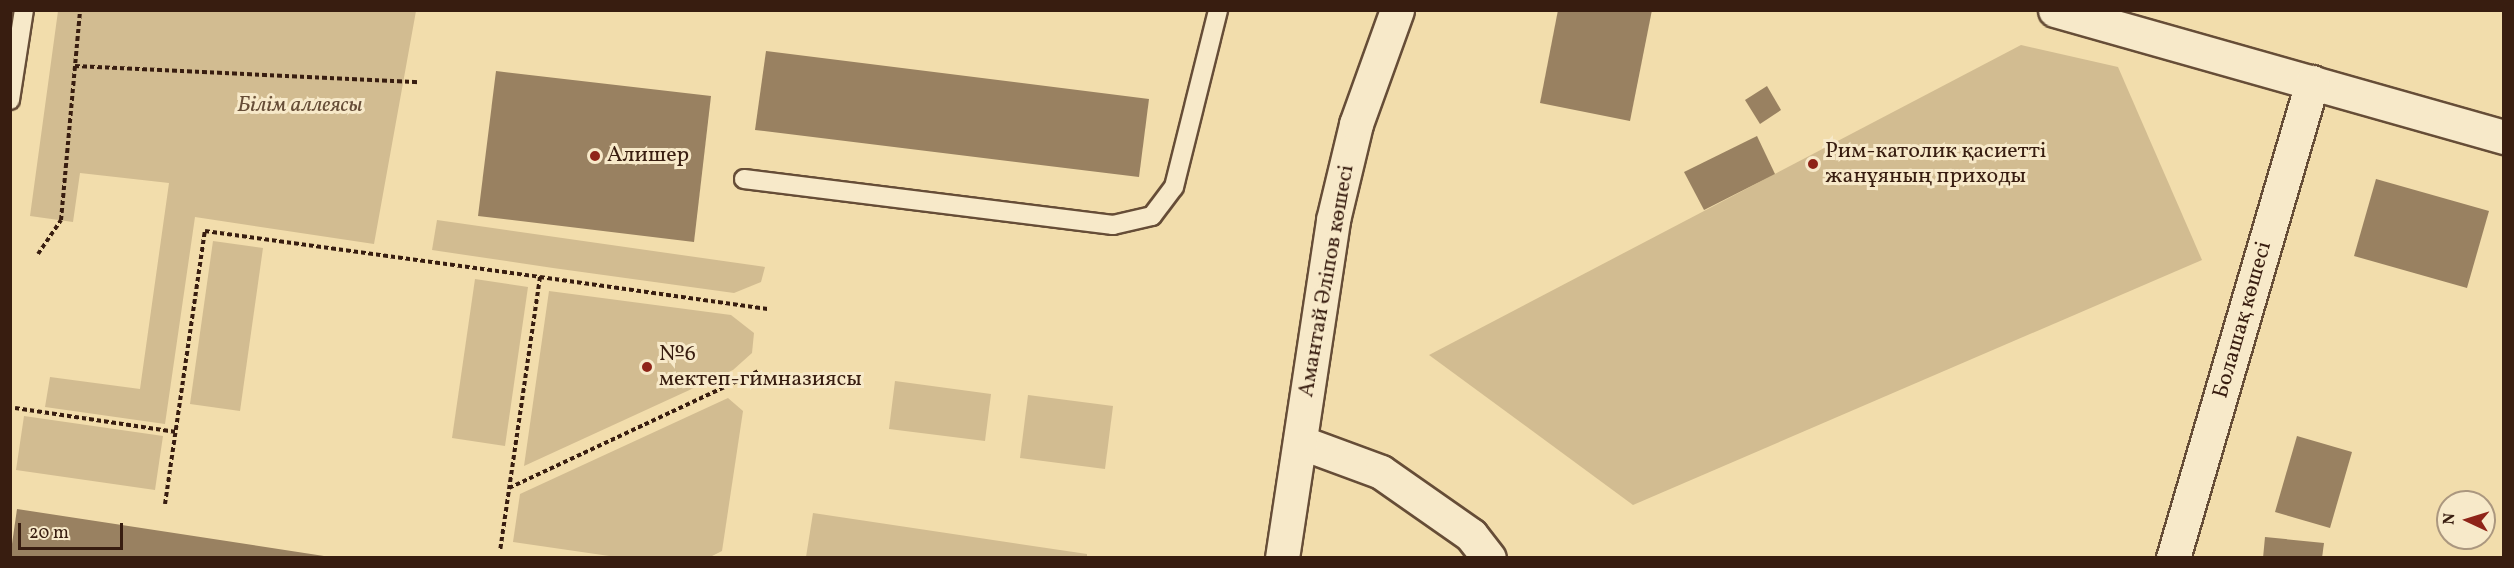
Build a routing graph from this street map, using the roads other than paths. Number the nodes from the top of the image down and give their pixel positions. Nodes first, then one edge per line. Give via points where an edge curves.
1 (24, 10) edge
2 (1218, 10) edge
3 (1397, 10) edge
4 (2055, 10) edge
5 (2312, 82) junction
6 (10, 100) edge
7 (2504, 137) edge
8 (744, 179) dead end
9 (1300, 442) junction
10 (1282, 558) edge
11 (1489, 558) edge
12 (2173, 558) edge

1 - 6 lane
2 - 8 lane via 1174,187 1152,216 1113,225
3 - 9 street, Амантай Әліпов көшесі via 1356,124 1333,220
4 - 5 street
5 - 7 street
5 - 12 street, Болашақ көшесі
9 - 10 street, Амантай Әліпов көшесі
9 - 11 street via 1381,472 1471,535

